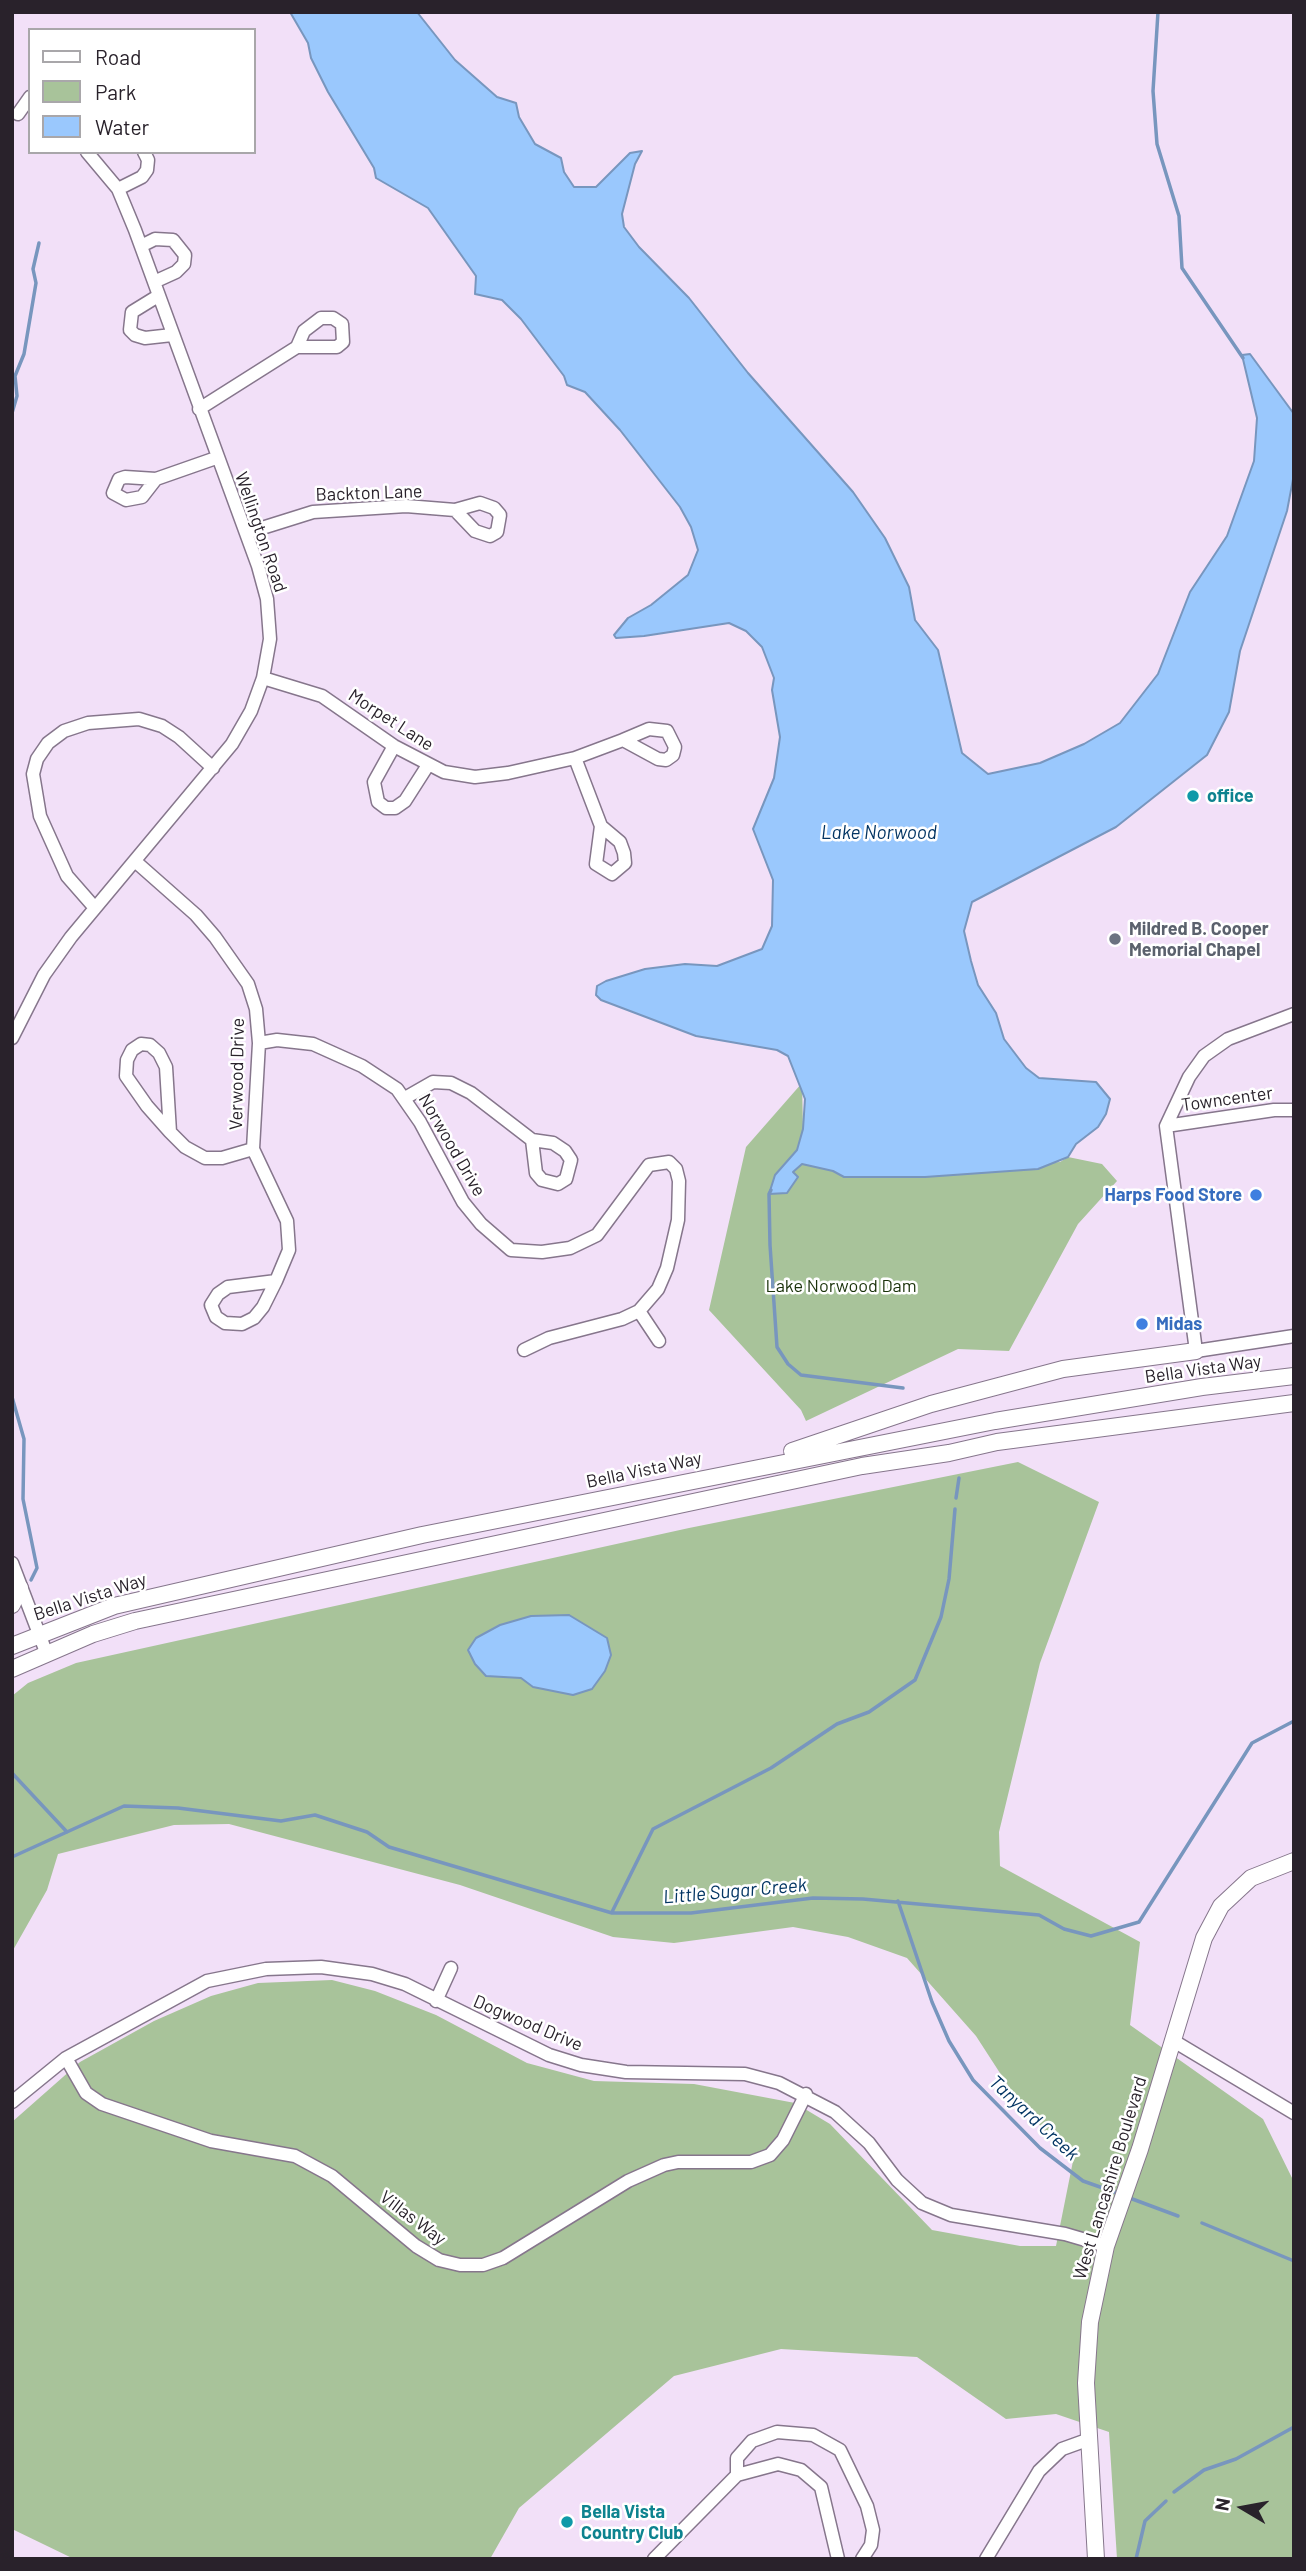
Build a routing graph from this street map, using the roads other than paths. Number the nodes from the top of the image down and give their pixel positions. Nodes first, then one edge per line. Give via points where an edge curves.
1 (145, 154) edge
2 (102, 157) edge
3 (118, 189) junction
4 (141, 246) junction
5 (154, 282) junction
6 (158, 296) junction
7 (172, 335) junction
8 (297, 347) dead end
9 (199, 409) junction
10 (216, 458) junction
11 (156, 479) dead end
12 (455, 510) dead end
13 (246, 533) junction
14 (264, 678) junction
15 (623, 740) dead end
16 (394, 746) junction
17 (575, 758) junction
18 (428, 765) junction
19 (213, 768) junction
20 (601, 826) dead end
21 (136, 862) junction
22 (95, 908) junction
23 (1294, 1014) edge
24 (12, 1038) edge
25 (259, 1043) junction
26 (405, 1098) junction
27 (1294, 1110) edge
28 (1166, 1126) junction
29 (170, 1132) junction
30 (533, 1140) dead end
31 (253, 1149) junction
32 (276, 1280) junction
33 (639, 1311) junction
34 (1294, 1336) edge
35 (659, 1341) dead end
36 (524, 1350) dead end
37 (1196, 1351) junction
38 (1294, 1376) edge
39 (1294, 1403) edge
40 (737, 1470) junction
41 (12, 1563) edge
42 (20, 1588) junction
43 (12, 1605) edge
44 (39, 1633) junction
45 (12, 1646) edge
46 (46, 1652) junction
47 (12, 1669) edge
48 (1294, 1860) edge
49 (450, 1968) dead end
50 (436, 2001) junction
51 (1172, 2040) junction
52 (66, 2058) junction
53 (806, 2094) junction
54 (12, 2102) edge
55 (1294, 2113) edge
56 (1109, 2239) junction
57 (1087, 2440) junction
58 (737, 2475) junction
59 (654, 2559) edge
60 (838, 2559) edge
61 (862, 2559) edge
62 (986, 2559) edge
63 (1096, 2559) edge

1 - 3 street via 147,170 142,177
2 - 3 street, Wellington Road
3 - 4 street, Wellington Road
4 - 5 street, Wellington Road
4 - 5 street via 155,239 173,240 185,255 176,272
5 - 6 street, Wellington Road
6 - 7 street, Wellington Road
6 - 7 street via 132,312 130,330 145,338
7 - 9 street, Wellington Road
8 - 9 street
9 - 10 street, Wellington Road
10 - 11 street
10 - 13 street, Wellington Road
12 - 13 street, Backton Lane via 406,506 313,512
13 - 14 street, Wellington Road via 267,599 270,639
14 - 16 street, Morpet Lane via 322,696
14 - 19 street, Wellington Road via 239,733
15 - 17 street, Morpet Lane
16 - 18 street, Morpet Lane
16 - 18 street via 374,782 378,802 386,808 405,801
17 - 18 street, Morpet Lane via 475,777
17 - 20 street
19 - 21 street, Wellington Road
19 - 22 street via 179,737 139,719 88,723 64,731 48,743 33,774 40,816 67,876
21 - 22 street, Wellington Road
21 - 25 street, Verwood Drive via 196,915 232,960 248,984
22 - 24 street, Wellington Road via 44,975
23 - 28 street via 1228,1039 1204,1056
25 - 26 street, Norwood Drive via 313,1044 362,1066
25 - 31 street, Verwood Drive
26 - 30 street via 433,1082 451,1083
26 - 33 street, Norwood Drive via 463,1202 511,1250 570,1248 597,1235 649,1165 669,1162 677,1169 674,1244 658,1289
27 - 28 street, Towncenter
28 - 37 street
29 - 29 street via 126,1076 127,1060 141,1044 159,1053 166,1067
29 - 31 street via 205,1158
31 - 32 street, Verwood Drive via 287,1221 289,1250
32 - 32 street, Verwood Drive via 229,1287 211,1305 216,1317 242,1324 254,1318
33 - 35 street
33 - 36 street
34 - 37 street
37 - 40 main road via 1063,1369 932,1405
38 - 40 main road, Bella Vista Way via 995,1421
39 - 46 main road, Bella Vista Way via 997,1442 862,1466 135,1621
40 - 44 main road, Bella Vista Way via 114,1606
41 - 42 street
42 - 43 main road
42 - 44 street
44 - 45 main road, Bella Vista Way
44 - 46 street
46 - 47 main road, Bella Vista Way
48 - 51 main road, West Lancashire Boulevard via 1251,1878 1221,1906 1204,1938
49 - 50 street
50 - 52 street, Dogwood Drive via 372,1973 321,1967 266,1969 207,1981
50 - 53 street, Dogwood Drive via 549,2055 581,2065 626,2072 745,2074
51 - 55 street
51 - 56 main road, West Lancashire Boulevard
52 - 53 street, Villas Way via 86,2092 102,2104 211,2141 295,2156 332,2176 416,2246 439,2260 460,2265 503,2258 628,2180 663,2165 751,2162 770,2155 783,2140
52 - 54 street, Dogwood Drive
53 - 56 street, Dogwood Drive via 835,2112 869,2143 897,2180 922,2203 951,2215
56 - 57 main road, West Lancashire Boulevard via 1090,2322
57 - 62 street via 1062,2449 1039,2471
57 - 63 main road, West Lancashire Boulevard
58 - 59 street
58 - 60 street via 778,2464 812,2477 821,2487
58 - 61 street via 737,2458 752,2441 777,2432 813,2435 840,2450 867,2506 873,2530

